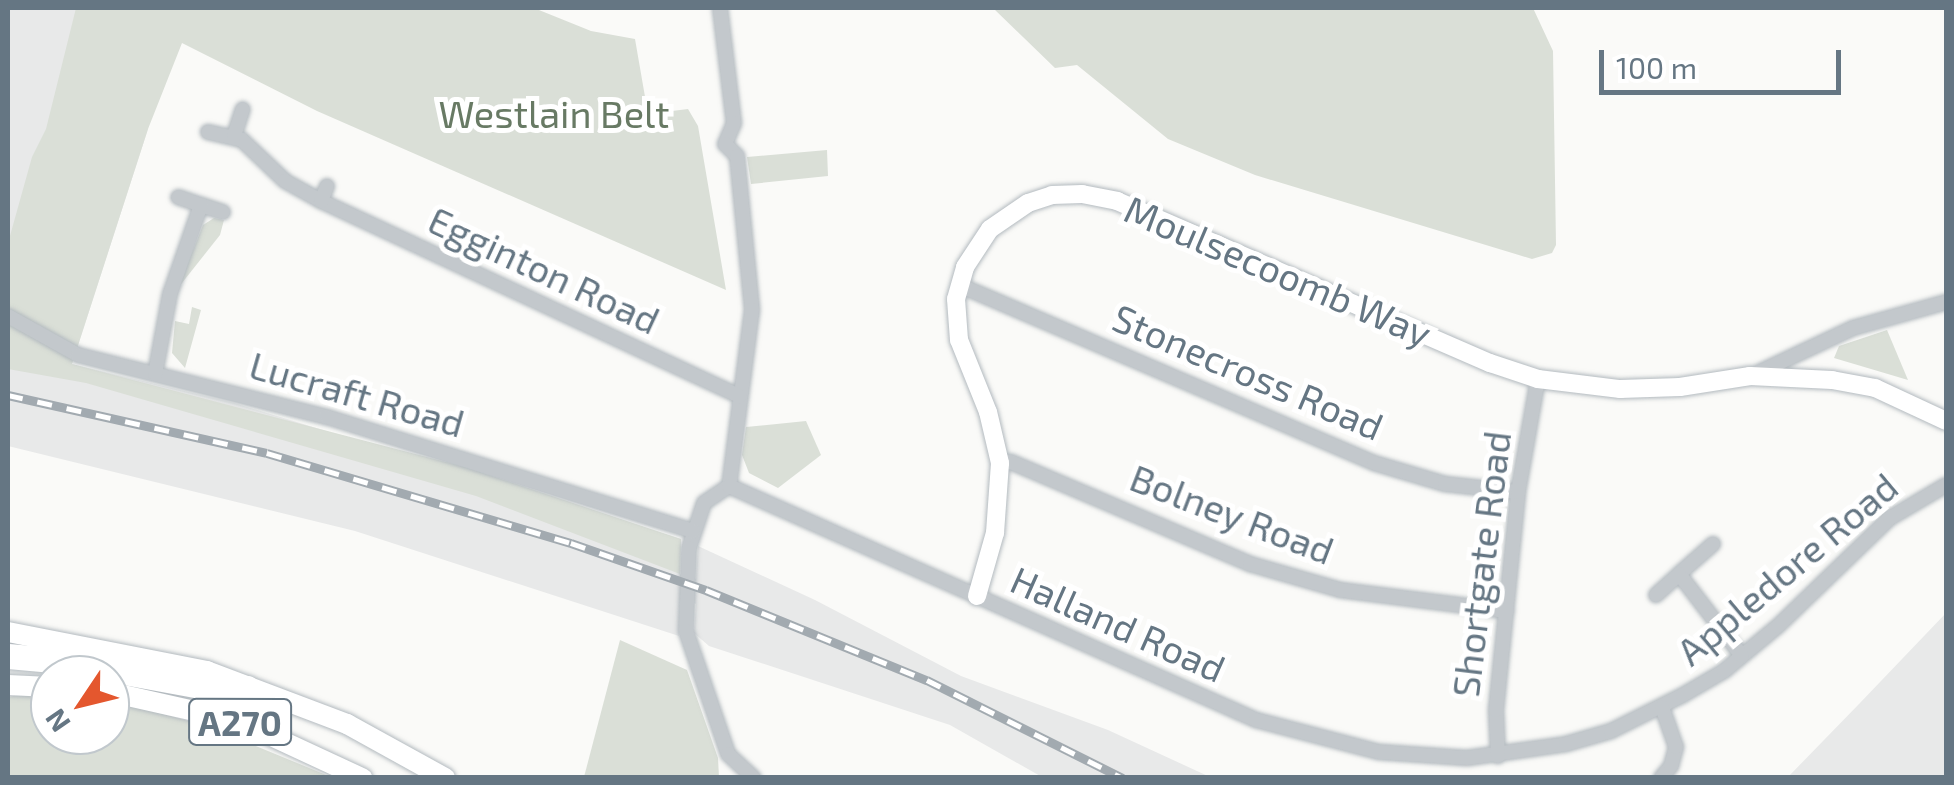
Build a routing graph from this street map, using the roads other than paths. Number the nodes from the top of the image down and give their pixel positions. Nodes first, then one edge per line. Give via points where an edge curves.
1 (720, 8) edge
2 (243, 109) dead end
3 (208, 132) dead end
4 (234, 136) junction
5 (327, 186) dead end
6 (178, 198) dead end
7 (320, 200) junction
8 (201, 206) junction
9 (223, 212) dead end
10 (959, 285) junction
11 (1946, 302) edge
12 (8, 316) edge
13 (155, 374) junction
14 (1750, 376) junction
15 (1538, 379) junction
16 (740, 396) junction
17 (1946, 421) edge
18 (1000, 463) junction
19 (1946, 485) edge
20 (730, 486) junction
21 (1518, 492) junction
22 (694, 531) junction
23 (1712, 544) dead end
24 (1679, 574) junction
25 (1656, 595) dead end
26 (977, 596) junction
27 (1507, 612) junction
28 (8, 632) edge
29 (8, 656) edge
30 (1742, 656) junction
31 (247, 688) junction
32 (130, 697) edge
33 (1662, 706) junction
34 (1498, 756) junction
35 (752, 777) edge
36 (362, 778) edge
37 (445, 778) edge
38 (1661, 778) edge

1 - 16 street via 734,123 725,144 737,156 752,284
2 - 4 street
3 - 4 street
4 - 7 street, Egginton Road via 284,180
5 - 7 street
6 - 8 street
7 - 16 street, Egginton Road
8 - 9 street
8 - 13 street via 170,294
10 - 15 street, Moulsecoomb Way via 980,241 1008,214 1052,195 1097,196
10 - 18 street, Moulsecoomb Way via 958,334
10 - 21 street, Stonecross Road via 1374,463 1445,484
11 - 14 street via 1853,328
12 - 13 street, Lucraft Road via 78,356
13 - 22 street, Lucraft Road via 327,417
14 - 15 street, Moulsecoomb Way via 1620,389
14 - 17 street, Moulsecoomb Way via 1852,382
15 - 21 street, Shortgate Road
16 - 20 street
18 - 26 street, Moulsecoomb Way via 995,533
18 - 27 street, Bolney Road via 1268,569 1350,592
19 - 30 street, Appledore Road via 1890,518
20 - 22 street via 707,499
20 - 26 street, Halland Road
21 - 27 street, Shortgate Road
22 - 35 street via 687,558 688,641 728,754
23 - 24 street
24 - 25 street
24 - 30 street
26 - 34 street, Halland Road via 1292,732 1379,752
27 - 34 street, Shortgate Road
28 - 31 main road, A270 via 206,671
29 - 31 highway
30 - 33 street, Appledore Road
31 - 37 main road, A270 via 347,724
32 - 36 main road, A270 via 238,721
33 - 34 street, Appledore Road via 1591,737
33 - 38 street via 1676,746

